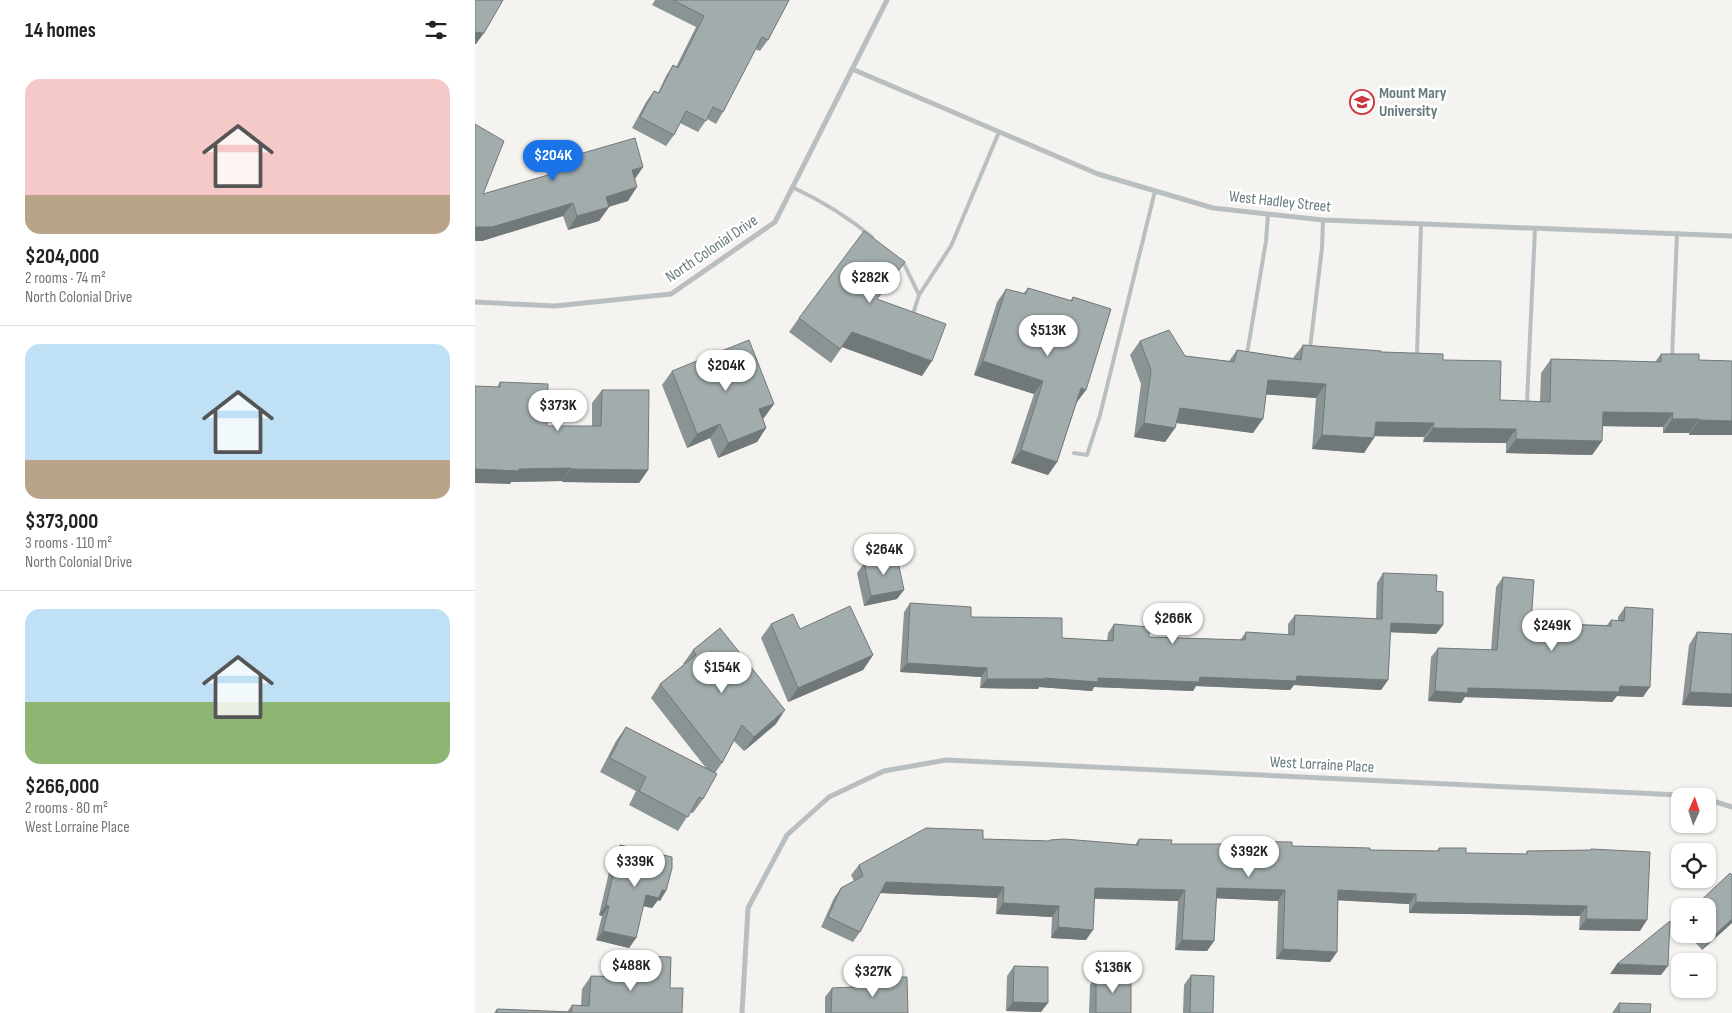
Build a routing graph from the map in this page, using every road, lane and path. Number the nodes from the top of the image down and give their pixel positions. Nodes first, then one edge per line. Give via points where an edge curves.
1 (887, 0) edge
2 (852, 69) junction
3 (999, 132) junction
4 (792, 187) junction
5 (1155, 190) junction
6 (1268, 214) junction
7 (1323, 220) junction
8 (1421, 224) junction
9 (1535, 228) junction
10 (1677, 233) junction
11 (1732, 236) edge
12 (875, 240) edge
13 (897, 258) edge
14 (919, 295) junction
15 (475, 302) edge
16 (912, 317) edge
17 (1310, 348) edge
18 (1247, 354) edge
19 (1417, 355) edge
20 (1672, 361) edge
21 (1527, 402) edge
22 (1074, 453) dead end
23 (1671, 795) edge
24 (1716, 802) edge
25 (1732, 807) edge
26 (742, 1013) edge

1 - 2 street, North Colonial Drive
2 - 3 street, West Hadley Street
2 - 4 street, North Colonial Drive
3 - 5 street, West Hadley Street via 1098,174
3 - 14 lane via 951,246
4 - 12 lane via 861,228
4 - 15 street, North Colonial Drive via 775,222 671,294 555,306
5 - 6 street, West Hadley Street via 1213,208
5 - 22 lane via 1087,455
6 - 7 street, West Hadley Street
6 - 18 lane
7 - 8 street, West Hadley Street
7 - 17 lane
8 - 9 street, West Hadley Street
8 - 19 lane
9 - 10 street, West Hadley Street
9 - 21 lane
10 - 11 street, West Hadley Street
10 - 20 lane
13 - 14 lane via 904,264
14 - 16 lane
23 - 26 street, West Lorraine Place via 946,760 884,771 829,797 787,835 749,908
24 - 25 street

